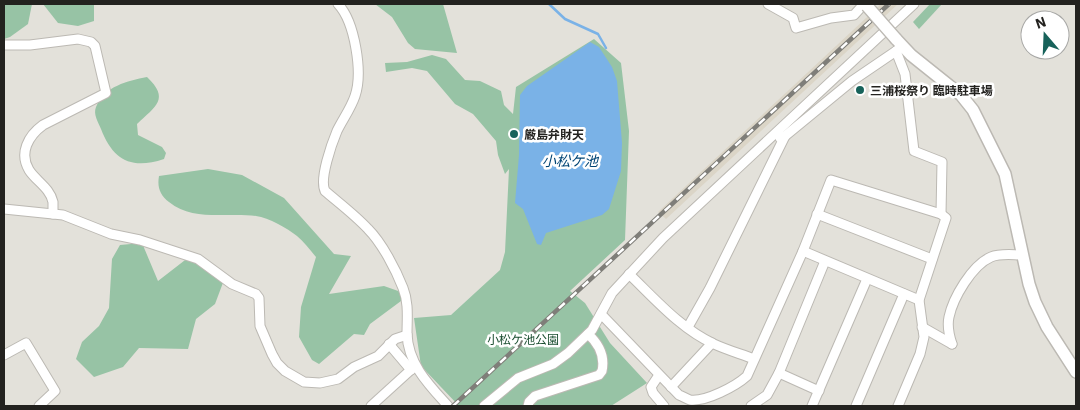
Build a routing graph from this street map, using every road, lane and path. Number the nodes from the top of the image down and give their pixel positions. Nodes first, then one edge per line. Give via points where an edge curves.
1 (338, 4) edge
2 (768, 4) edge
3 (914, 4) edge
4 (865, 5) edge
5 (4, 45) edge
6 (898, 45) junction
7 (785, 136) junction
8 (765, 142) junction
9 (4, 209) edge
10 (53, 214) junction
11 (818, 214) junction
12 (941, 214) junction
13 (803, 252) junction
14 (1022, 255) junction
15 (932, 259) junction
16 (826, 261) junction
17 (629, 274) junction
18 (867, 279) junction
19 (904, 294) junction
20 (918, 300) junction
21 (601, 314) junction
22 (922, 326) junction
23 (688, 327) junction
24 (588, 334) junction
25 (407, 335) junction
26 (712, 343) junction
27 (389, 344) junction
28 (4, 355) edge
29 (754, 359) junction
30 (413, 368) junction
31 (779, 372) junction
32 (1076, 372) edge
33 (659, 375) junction
34 (671, 387) junction
35 (819, 391) junction
36 (39, 406) edge
37 (371, 406) edge
38 (448, 406) edge
39 (484, 406) edge
40 (528, 406) edge
41 (664, 406) edge
42 (751, 406) edge
43 (812, 406) edge
44 (856, 406) edge
45 (898, 406) edge

1 - 25 street via 345,12 355,40 357,83 355,96 336,133 323,187 368,228 388,256 407,301
2 - 4 street via 793,18 796,28 854,15
3 - 8 street
4 - 6 street, bridge
5 - 10 street via 30,46 78,39 95,46 106,93 35,131 24,154 29,170 53,202
6 - 7 street
6 - 12 street via 906,74 914,151 942,162
6 - 14 street via 961,95 973,110 1005,174
7 - 8 street
7 - 23 street
8 - 17 street
9 - 10 street
10 - 27 street via 198,259 232,284 256,294 260,326 272,354 285,371 304,382 320,384 338,379 378,356
11 - 12 street via 831,180
11 - 13 street
11 - 15 street
12 - 15 street via 946,218
13 - 16 street
13 - 29 street
14 - 22 street via 988,258 966,280 949,318 952,344
14 - 32 street via 1038,309
15 - 20 street
16 - 18 street
16 - 31 street
17 - 21 street via 612,293
17 - 23 street
18 - 19 street
18 - 35 street
19 - 20 street
19 - 44 street
20 - 22 street
21 - 24 street
21 - 33 street
22 - 45 street via 924,337 920,354
23 - 26 street
24 - 39 street via 562,359 518,378
24 - 40 street via 597,342 603,359 599,375 535,396
25 - 27 street
25 - 30 street
26 - 29 street
26 - 34 street
27 - 30 street
28 - 36 street via 26,343 55,391
29 - 34 street via 747,376 737,386 719,393 690,400
30 - 37 street
30 - 38 street
31 - 35 street
31 - 42 street via 767,395
33 - 34 street
33 - 41 street via 651,387
35 - 43 street

